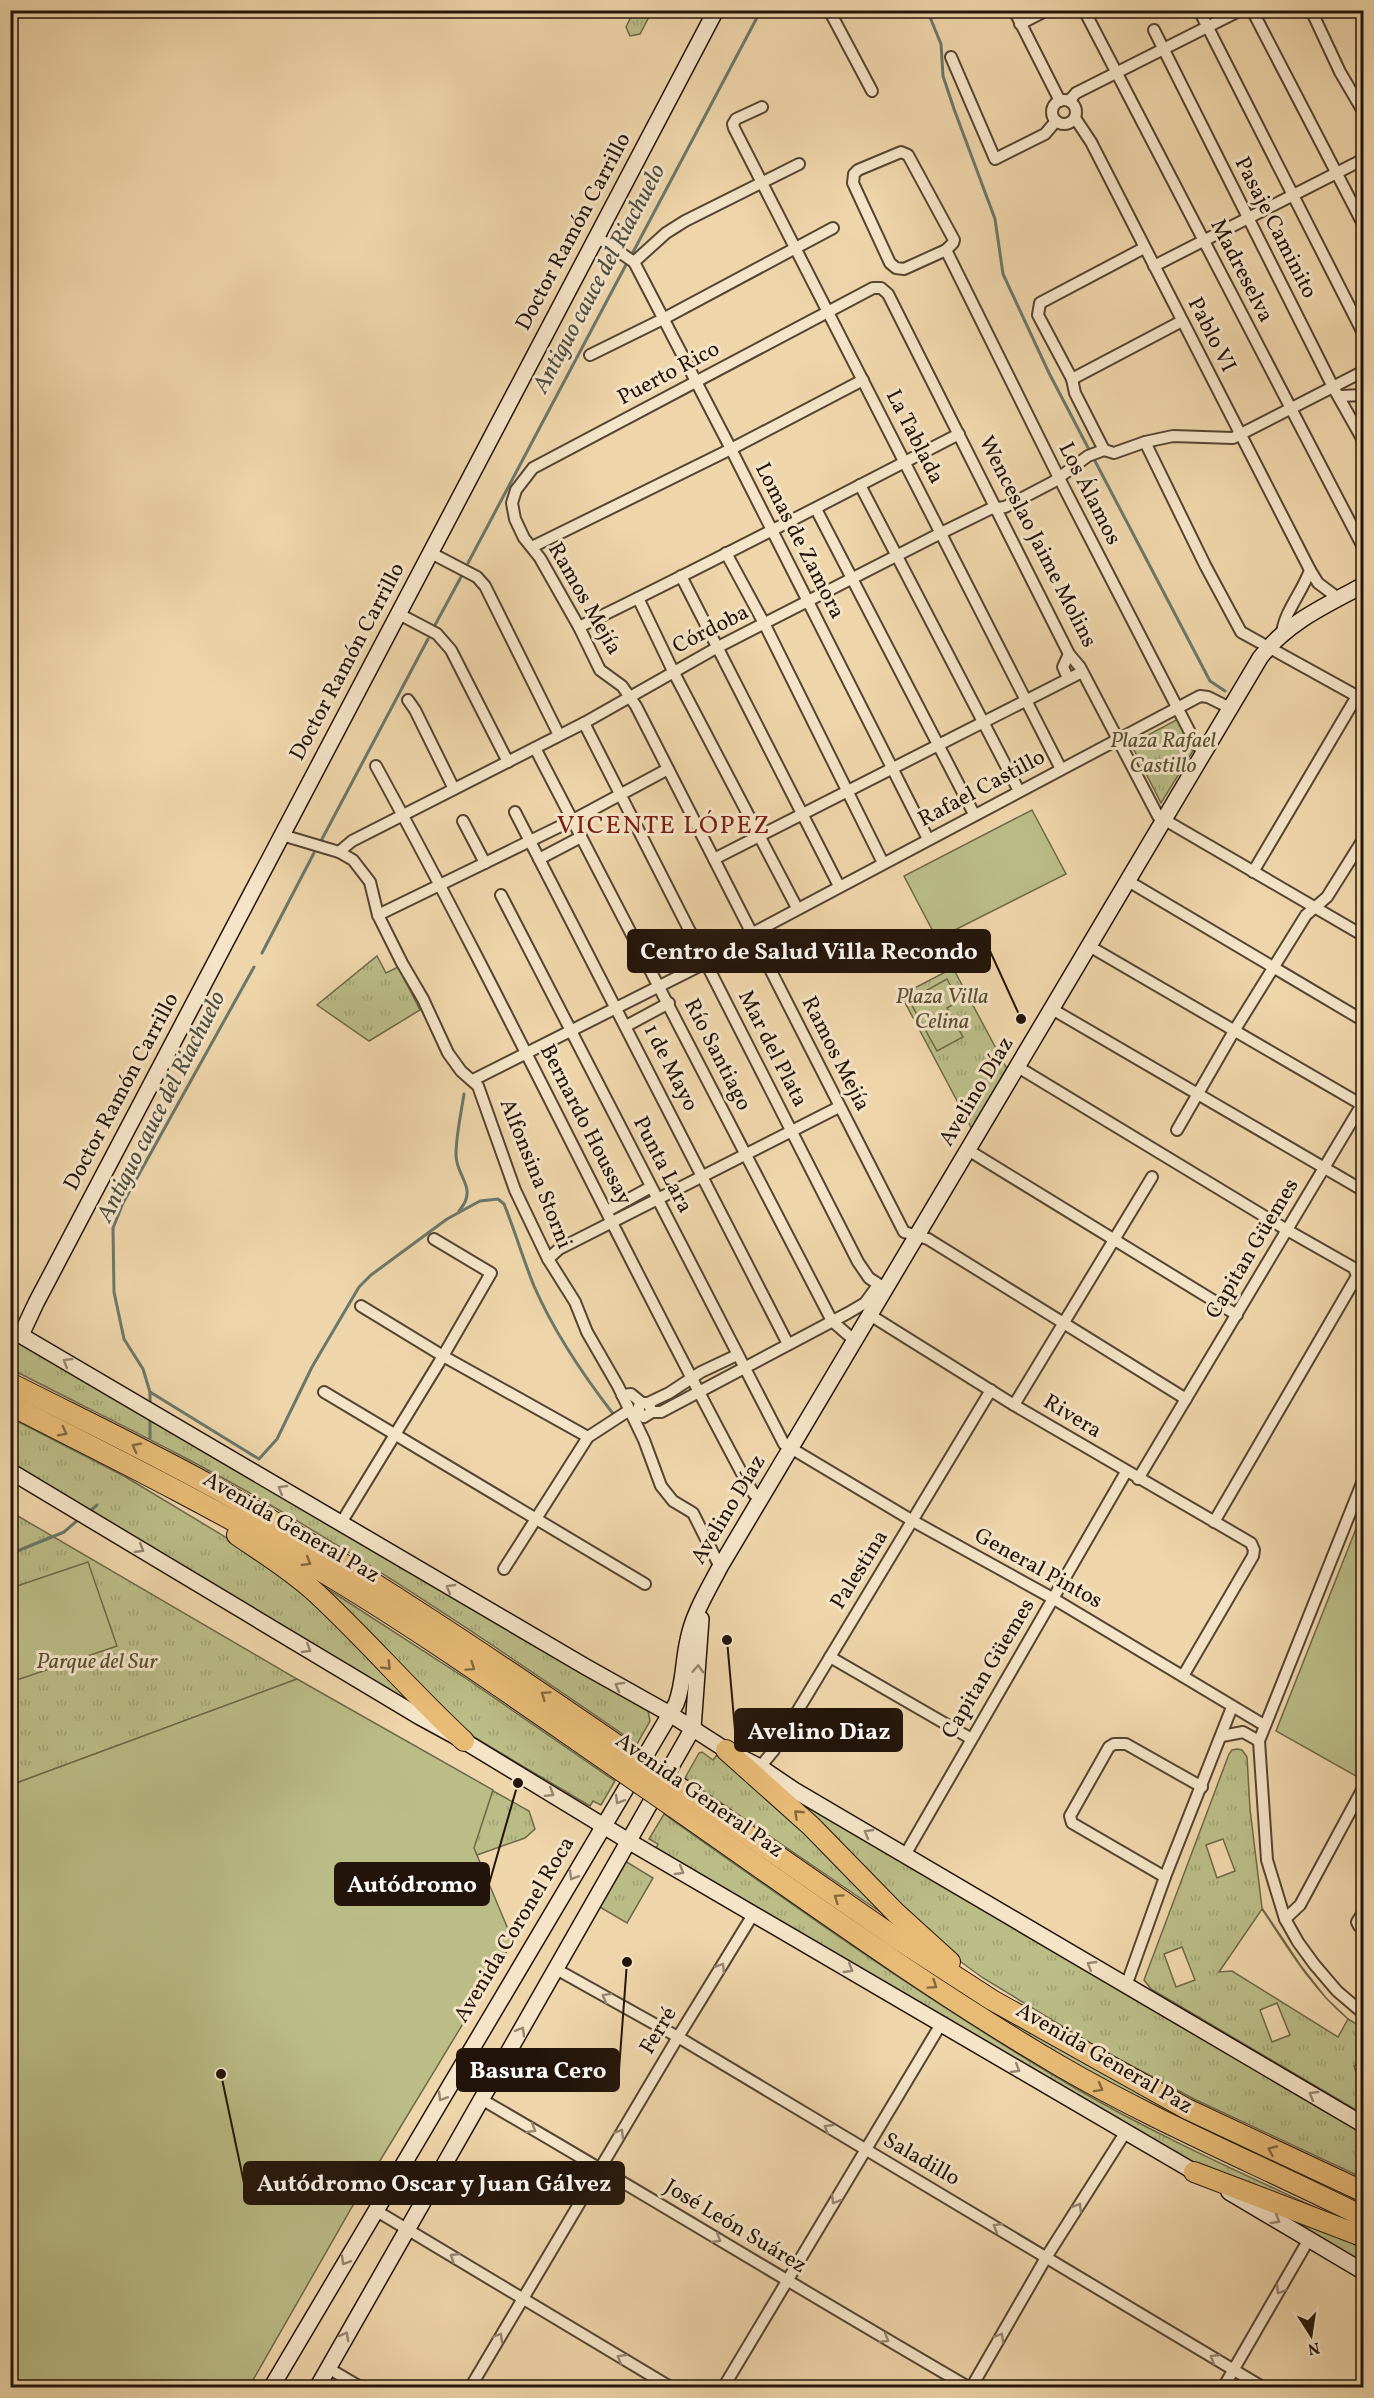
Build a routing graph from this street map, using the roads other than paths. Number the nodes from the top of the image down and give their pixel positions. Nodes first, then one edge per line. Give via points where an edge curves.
1 (717, 10) edge
2 (829, 10) edge
3 (1014, 10) edge
4 (1047, 10) edge
5 (1084, 10) edge
6 (1199, 10) edge
7 (1241, 10) edge
8 (1252, 10) edge
9 (1311, 10) edge
10 (1020, 24) junction
11 (1207, 28) junction
12 (1154, 30) dead end
13 (1163, 49) junction
14 (951, 57) dead end
15 (1117, 73) junction
16 (872, 91) dead end
17 (1064, 101) junction
18 (762, 107) dead end
19 (1364, 113) edge
20 (1075, 118) junction
21 (1056, 122) junction
22 (1364, 159) edge
23 (799, 164) dead end
24 (1336, 173) junction
25 (762, 183) junction
26 (1293, 195) junction
27 (1249, 218) junction
28 (1364, 226) edge
29 (833, 228) dead end
30 (597, 237) junction
31 (1203, 241) junction
32 (795, 248) junction
33 (1144, 248) junction
34 (946, 250) junction
35 (630, 260) junction
36 (1154, 266) junction
37 (873, 288) joint
38 (828, 312) junction
39 (663, 319) junction
40 (1182, 321) junction
41 (1364, 334) edge
42 (590, 355) dead end
43 (1364, 371) edge
44 (1071, 379) junction
45 (862, 380) junction
46 (696, 382) junction
47 (1336, 391) junction
48 (1364, 395) edge
49 (1289, 409) junction
50 (959, 434) junction
51 (1240, 435) junction
52 (1145, 442) junction
53 (1364, 442) edge
54 (731, 449) junction
55 (1096, 453) junction
56 (904, 462) junction
57 (1059, 478) junction
58 (860, 485) junction
59 (997, 508) junction
60 (816, 509) junction
61 (515, 519) joint
62 (772, 529) junction
63 (941, 532) junction
64 (532, 547) junction
65 (1364, 549) edge
66 (431, 553) junction
67 (726, 553) junction
68 (896, 556) junction
69 (1310, 570) junction
70 (681, 576) junction
71 (853, 579) junction
72 (1364, 585) edge
73 (638, 598) junction
74 (1338, 598) junction
75 (808, 602) junction
76 (399, 614) junction
77 (765, 625) junction
78 (579, 627) junction
79 (1282, 634) junction
80 (718, 647) junction
81 (1268, 647) junction
82 (1069, 654) junction
83 (673, 671) junction
84 (1082, 672) junction
85 (1068, 678) junction
86 (632, 697) junction
87 (1360, 698) edge
88 (408, 700) dead end
89 (1026, 700) junction
90 (1177, 708) junction
91 (1230, 708) junction
92 (984, 722) junction
93 (584, 723) junction
94 (560, 735) junction
95 (1116, 739) junction
96 (938, 744) junction
97 (536, 748) junction
98 (1204, 752) junction
99 (508, 762) junction
100 (376, 766) dead end
101 (891, 768) junction
102 (668, 769) junction
103 (1061, 769) junction
104 (454, 789) junction
105 (1019, 790) junction
106 (848, 791) junction
107 (620, 795) junction
108 (515, 812) dead end
109 (803, 814) junction
110 (974, 814) junction
111 (403, 815) junction
112 (573, 820) junction
113 (1163, 820) junction
114 (463, 821) dead end
115 (282, 836) junction
116 (581, 837) junction
117 (759, 837) junction
118 (1364, 838) edge
119 (928, 839) junction
120 (529, 841) junction
121 (339, 852) junction
122 (539, 859) junction
123 (714, 859) junction
124 (485, 862) junction
125 (883, 863) junction
126 (1253, 872) junction
127 (1128, 881) junction
128 (440, 884) junction
129 (839, 886) junction
130 (501, 895) dead end
131 (1315, 907) junction
132 (796, 908) junction
133 (378, 915) junction
134 (754, 935) junction
135 (1364, 936) edge
136 (1089, 946) junction
137 (705, 963) junction
138 (1274, 968) junction
139 (660, 985) junction
140 (669, 1004) junction
141 (616, 1007) junction
142 (1052, 1009) junction
143 (1364, 1021) edge
144 (626, 1026) junction
145 (571, 1029) junction
146 (1234, 1031) junction
147 (526, 1052) junction
148 (1018, 1067) junction
149 (473, 1080) junction
150 (1198, 1093) junction
151 (1363, 1104) edge
152 (839, 1107) junction
153 (1177, 1130) dead end
154 (792, 1131) junction
155 (968, 1150) junction
156 (746, 1154) junction
157 (1324, 1167) junction
158 (702, 1176) junction
159 (1152, 1177) dead end
160 (651, 1187) junction
161 (1364, 1191) edge
162 (657, 1198) junction
163 (607, 1211) junction
164 (613, 1222) junction
165 (1287, 1230) junction
166 (917, 1236) junction
167 (434, 1239) dead end
168 (1114, 1239) junction
169 (548, 1259) junction
170 (882, 1287) junction
171 (361, 1306) dead end
172 (870, 1315) junction
173 (1237, 1315) junction
174 (1063, 1321) junction
175 (832, 1322) junction
176 (16, 1332) edge
177 (855, 1341) junction
178 (788, 1344) junction
179 (737, 1355) junction
180 (443, 1356) junction
181 (744, 1369) junction
182 (691, 1378) junction
183 (10, 1383) edge
184 (991, 1390) junction
185 (324, 1392) dead end
186 (698, 1392) junction
187 (622, 1395) junction
188 (1186, 1399) junction
189 (1014, 1405) junction
190 (10, 1406) edge
191 (647, 1406) junction
192 (628, 1411) junction
193 (394, 1436) junction
194 (588, 1437) junction
195 (791, 1449) junction
196 (10, 1471) edge
197 (1126, 1473) junction
198 (145, 1474) junction
199 (1364, 1478) edge
200 (1138, 1479) junction
201 (762, 1499) junction
202 (537, 1519) junction
203 (913, 1521) junction
204 (1214, 1522) junction
205 (341, 1523) junction
206 (720, 1567) junction
207 (504, 1569) dead end
208 (645, 1584) dead end
209 (704, 1598) junction
210 (1054, 1599) junction
211 (830, 1657) junction
212 (1183, 1676) junction
213 (1232, 1707) junction
214 (670, 1714) junction
215 (1264, 1725) junction
216 (693, 1728) junction
217 (1222, 1736) junction
218 (970, 1738) junction
219 (464, 1741) junction
220 (1259, 1741) junction
221 (726, 1750) junction
222 (622, 1760) junction
223 (760, 1767) junction
224 (1202, 1787) junction
225 (1363, 1788) edge
226 (677, 1798) junction
227 (604, 1826) junction
228 (630, 1842) junction
229 (905, 1855) junction
230 (1166, 1877) junction
231 (1364, 1911) edge
232 (754, 1913) junction
233 (1285, 1919) junction
234 (1364, 1929) edge
235 (556, 1969) junction
236 (1126, 1986) junction
237 (992, 2000) junction
238 (1364, 2014) edge
239 (940, 2024) junction
240 (678, 2037) junction
241 (481, 2099) junction
242 (1364, 2125) edge
243 (1125, 2133) junction
244 (865, 2150) junction
245 (600, 2168) junction
246 (1194, 2172) junction
247 (1364, 2192) edge
248 (375, 2210) junction
249 (1364, 2217) edge
250 (407, 2228) junction
251 (1364, 2237) edge
252 (1309, 2240) junction
253 (1047, 2256) junction
254 (1364, 2272) edge
255 (786, 2282) junction
256 (521, 2299) junction
257 (328, 2368) junction
258 (1233, 2370) junction
259 (271, 2388) edge
260 (317, 2388) edge
261 (362, 2388) edge
262 (470, 2388) edge
263 (672, 2388) edge
264 (723, 2388) edge
265 (970, 2388) edge
266 (1223, 2388) edge
267 (1264, 2388) edge

1 - 30 street, Doctor Ramón Carrillo
2 - 16 street
3 - 10 street
4 - 10 street
5 - 15 street, Madreselva
6 - 11 street
7 - 11 street
8 - 24 street
9 - 19 street
10 - 17 street
11 - 13 street
11 - 26 street
12 - 13 street, Pasaje Caminito
13 - 15 street
13 - 27 street, Pasaje Caminito
14 - 21 street via 994,159 1045,134
15 - 17 street
15 - 31 street, Madreselva
17 - 20 street via 1076,110
17 - 21 street via 1052,110
18 - 25 street, La Tablada via 733,124
20 - 21 street via 1066,124
20 - 33 street, Pablo VI
22 - 24 street
23 - 25 street
24 - 26 street
24 - 28 street
25 - 32 street, La Tablada
25 - 35 street via 685,221
26 - 27 street
26 - 41 street
27 - 31 street
27 - 47 street, Pasaje Caminito
29 - 32 street
30 - 35 street
30 - 66 street, Doctor Ramón Carrillo
31 - 36 street
31 - 49 street, Madreselva
32 - 38 street, La Tablada
32 - 39 street
33 - 36 street, Pablo VI
33 - 44 street via 1040,303 1038,315
34 - 34 street via 953,238 906,153 896,153 854,174 858,196 896,268 904,269
34 - 57 street, Los Álamos
35 - 39 street, Lomas de Zamora
36 - 40 street, Pablo VI
37 - 38 street, Puerto Rico
37 - 50 street, Wenceslao Jaime Molins via 888,294
38 - 45 street, La Tablada
38 - 46 street, Puerto Rico
39 - 42 street
39 - 46 street, Lomas de Zamora
40 - 44 street
40 - 51 street, Pablo VI
43 - 47 street
44 - 55 street
45 - 54 street
45 - 56 street, La Tablada
46 - 54 street, Lomas de Zamora
46 - 61 street, Puerto Rico via 533,468 516,490 512,503
47 - 48 street
47 - 49 street
47 - 53 street, Pasaje Caminito
49 - 51 street
49 - 65 street, Madreselva
50 - 56 street
50 - 59 street, Wenceslao Jaime Molins
51 - 52 street via 1227,439 1173,436
51 - 69 street, Pablo VI
52 - 55 street via 1114,453
52 - 81 street via 1239,628 1244,636
54 - 62 street, Lomas de Zamora
54 - 64 street
55 - 57 street, Córdoba
56 - 58 street
56 - 63 street, La Tablada
57 - 59 street, Córdoba
57 - 90 street, Los Álamos
58 - 60 street
58 - 68 street
59 - 63 street, Córdoba
59 - 82 street, Wenceslao Jaime Molins
60 - 62 street
60 - 71 street
61 - 64 street, Ramos Mejía
62 - 67 street
62 - 75 street, Lomas de Zamora
63 - 68 street, Córdoba
63 - 89 street, La Tablada
64 - 78 street, Ramos Mejía
66 - 76 street, Doctor Ramón Carrillo
66 - 94 street via 477,577 485,586
67 - 70 street
67 - 77 street
68 - 71 street, Córdoba
68 - 92 street
69 - 74 street, Pablo VI via 1318,583
69 - 79 street
70 - 73 street
70 - 80 street
71 - 75 street, Córdoba
71 - 96 street
72 - 74 street, Avelino Díaz
73 - 78 street
73 - 83 street
74 - 79 street, Avelino Díaz
75 - 77 street, Córdoba
75 - 101 street, Lomas de Zamora
76 - 99 street via 436,634 451,650
76 - 115 street, Doctor Ramón Carrillo
77 - 80 street, Córdoba
77 - 106 street
78 - 86 street, Ramos Mejía via 600,670
79 - 81 street, Avelino Díaz
80 - 83 street, Córdoba
80 - 109 street
81 - 87 street
81 - 91 street, Avelino Díaz
82 - 84 street, Wenceslao Jaime Molins
82 - 85 street via 1063,667
83 - 86 street, Córdoba
83 - 117 street
84 - 85 street
84 - 95 street, Wenceslao Jaime Molins
85 - 89 street
86 - 93 street, Córdoba
86 - 102 street, Ramos Mejía
87 - 126 street
88 - 104 street
89 - 92 street
89 - 103 street, La Tablada
90 - 91 street, Rafael Castillo via 1204,696
90 - 95 street, Rafael Castillo
90 - 98 street, Los Álamos
91 - 98 street, Avelino Díaz
92 - 96 street
92 - 105 street
93 - 94 street, Córdoba
93 - 107 street, Mar del Plata
94 - 97 street, Córdoba
95 - 103 street, Rafael Castillo
95 - 113 street, Wenceslao Jaime Molins
96 - 101 street
96 - 110 street
97 - 99 street, Córdoba
97 - 112 street, Río Santiago
98 - 113 street, Avelino Díaz
99 - 104 street, Córdoba
100 - 111 street, Bernardo Houssay
101 - 106 street
101 - 119 street, Lomas de Zamora
102 - 107 street
102 - 123 street, Ramos Mejía
103 - 105 street, Rafael Castillo
104 - 111 street, Córdoba
105 - 110 street, Rafael Castillo
106 - 109 street
106 - 125 street
107 - 112 street
107 - 137 street, Mar del Plata
108 - 120 street, 1 de Mayo
109 - 117 street
109 - 129 street
110 - 119 street, Rafael Castillo
111 - 121 street, Córdoba
111 - 128 street, Bernardo Houssay
112 - 116 street, Río Santiago
112 - 120 street
113 - 126 street
113 - 127 street, Avelino Díaz
114 - 124 street
115 - 121 street, Alfonsina Storni
115 - 176 street, Doctor Ramón Carrillo via 36,1303
116 - 122 street
116 - 139 street, Río Santiago
117 - 123 street
117 - 132 street
118 - 131 street via 1327,897
119 - 125 street, Rafael Castillo
120 - 122 street, 1 de Mayo
120 - 124 street
121 - 133 street, Alfonsina Storni via 353,860 370,882
122 - 141 street, 1 de Mayo
123 - 134 street, Ramos Mejía
124 - 128 street
125 - 129 street, Rafael Castillo
126 - 131 street
127 - 136 street, Avelino Díaz
127 - 138 street
128 - 133 street
128 - 147 street, Bernardo Houssay
129 - 132 street, Rafael Castillo
130 - 145 street, Punta Lara
131 - 135 street
131 - 138 street via 1306,915
132 - 134 street, Rafael Castillo
133 - 149 street, Alfonsina Storni via 448,1053
134 - 137 street, Rafael Castillo
134 - 152 street, Ramos Mejía
136 - 142 street, Avelino Díaz
136 - 146 street
137 - 139 street, Rafael Castillo
137 - 154 street, Mar del Plata
138 - 143 street
138 - 146 street
139 - 140 street, Río Santiago
139 - 141 street, Rafael Castillo
140 - 144 street
140 - 156 street, Río Santiago
141 - 144 street, 1 de Mayo
141 - 145 street, Rafael Castillo
142 - 148 street, Avelino Díaz
142 - 150 street
144 - 158 street, 1 de Mayo
145 - 147 street, Rafael Castillo
145 - 160 street, Punta Lara
146 - 150 street
146 - 151 street
147 - 149 street, Rafael Castillo
147 - 163 street, Bernardo Houssay
148 - 155 street, Avelino Díaz
148 - 165 street
149 - 169 street, Alfonsina Storni via 515,1190
150 - 153 street
150 - 157 street
151 - 157 street, Capitan Güemes
152 - 154 street
152 - 166 street, Ramos Mejía via 899,1225 904,1232
154 - 156 street
154 - 170 street, Mar del Plata via 858,1262 869,1278
155 - 166 street, Avelino Díaz
155 - 168 street
156 - 158 street
156 - 175 street, Río Santiago
157 - 161 street
157 - 165 street, Capitan Güemes
158 - 162 street
158 - 178 street, 1 de Mayo
159 - 168 street
160 - 162 street, Punta Lara
160 - 163 street
162 - 164 street
162 - 179 street, Punta Lara
163 - 164 street, Bernardo Houssay
164 - 169 street via 559,1249
164 - 182 street, Bernardo Houssay
165 - 173 street, Capitan Güemes
165 - 204 street via 1354,1268 1357,1276
166 - 170 street, Avelino Díaz
166 - 174 street, Ramos Mejía
167 - 180 street via 491,1273
168 - 173 street
168 - 174 street
169 - 187 street, Alfonsina Storni via 575,1302
170 - 172 street, Avelino Díaz
170 - 175 street via 865,1303
171 - 180 street
172 - 177 street, Avelino Díaz
172 - 184 street, Rivera
173 - 188 street, Capitan Güemes
174 - 188 street, Ramos Mejía
174 - 189 street
175 - 177 street, Río Santiago
175 - 178 street
205 -> 176 street, Avenida General Paz
177 - 195 street, Avelino Díaz
178 - 181 street
179 - 181 street, Punta Lara
179 - 182 street
180 - 193 street
180 - 194 street
181 - 186 street
181 - 195 street, Punta Lara via 784,1444
182 - 186 street, Bernardo Houssay
182 - 191 street
222 -> 183 highway, Avenida General Paz via 389,1591 231,1497
184 - 189 street, Rivera
184 - 203 street, Palestina
185 - 193 street
186 - 191 street via 661,1412
186 - 201 street, Bernardo Houssay via 746,1481
187 - 191 street via 631,1395
187 - 192 street, Alfonsina Storni
188 - 200 street, Capitan Güemes
189 - 197 street, Rivera
190 -> 198 highway, Avenida General Paz
192 - 194 street
192 - 206 street, Alfonsina Storni via 661,1486 673,1501 693,1513
193 - 202 street
193 - 205 street
194 - 202 street
195 - 201 street, Avelino Díaz
195 - 203 street, General Pintos
196 -> 219 street
197 - 200 street, Rivera
197 - 210 street, Capitan Güemes
198 -> 219 highway via 315,1592
198 -> 222 highway, Avenida General Paz via 236,1521 346,1586
199 - 215 street
200 - 204 street, Rivera
201 - 206 street, Avelino Díaz
202 - 207 street
202 - 208 street
203 - 210 street, General Pintos
203 - 211 street, Palestina
204 - 212 street, Rivera via 1251,1543 1253,1556
214 -> 205 street, Avenida General Paz
206 - 209 street, Avelino Díaz
209 - 214 street, Avelino Díaz via 689,1633 680,1696
216 -> 209 street, Avelino Díaz
210 - 212 street, General Pintos
210 - 218 street, Capitan Güemes
211 - 218 street
211 - 223 street, Palestina
212 - 213 street, General Pintos
213 - 215 street, General Pintos
213 - 217 street
214 - 216 street, Avenida General Paz
214 -> 227 street, Avenida Coronel Roca
215 - 220 street
216 - 221 street, Avenida General Paz
216 - 228 street
217 - 220 street via 1243,1732
217 - 224 street
218 - 229 street, Capitan Güemes
219 -> 227 street
220 - 233 street via 1267,1860
221 - 223 street, Avenida General Paz
237 -> 221 highway
222 - 226 highway, Avenida General Paz, bridge
229 -> 223 street, Avenida General Paz
224 - 230 street
224 - 230 street via 1126,1744 1114,1744 1070,1816 1072,1823
225 - 233 street via 1299,1905
237 -> 226 highway, Avenida General Paz
226 -> 249 highway, Avenida General Paz via 866,1942 1059,2065 1182,2132
227 - 228 street
227 -> 248 street, Avenida Coronel Roca
228 -> 232 street
228 - 235 street
236 -> 229 street, Avenida General Paz
230 - 236 street
231 - 234 street via 1357,1922
232 -> 239 street
240 -> 232 street, Ferré
233 - 238 street via 1314,1964
240 -> 235 street, Saladillo
241 -> 235 street
242 -> 236 street, Avenida General Paz
247 -> 237 highway, Avenida General Paz via 1187,2109
239 -> 243 street
239 - 244 street
244 -> 240 street, Saladillo
245 -> 240 street, Ferré
241 -> 245 street, José León Suárez
241 - 250 street
243 - 246 street
253 -> 243 street
253 -> 244 street, Saladillo
244 -> 255 street
245 -> 255 street, José León Suárez
245 - 256 street, Ferré
246 - 251 highway
246 -> 252 street
248 - 250 street
248 -> 259 street, Avenida Coronel Roca
256 -> 250 street
257 -> 250 street
252 - 254 street
252 -> 258 street
258 -> 253 street, Saladillo
265 -> 253 street
255 - 264 street
255 -> 265 street, José León Suárez
262 -> 256 street, Ferré
263 -> 256 street
257 - 260 street
257 - 261 street
258 - 266 street
258 - 267 street, Saladillo

